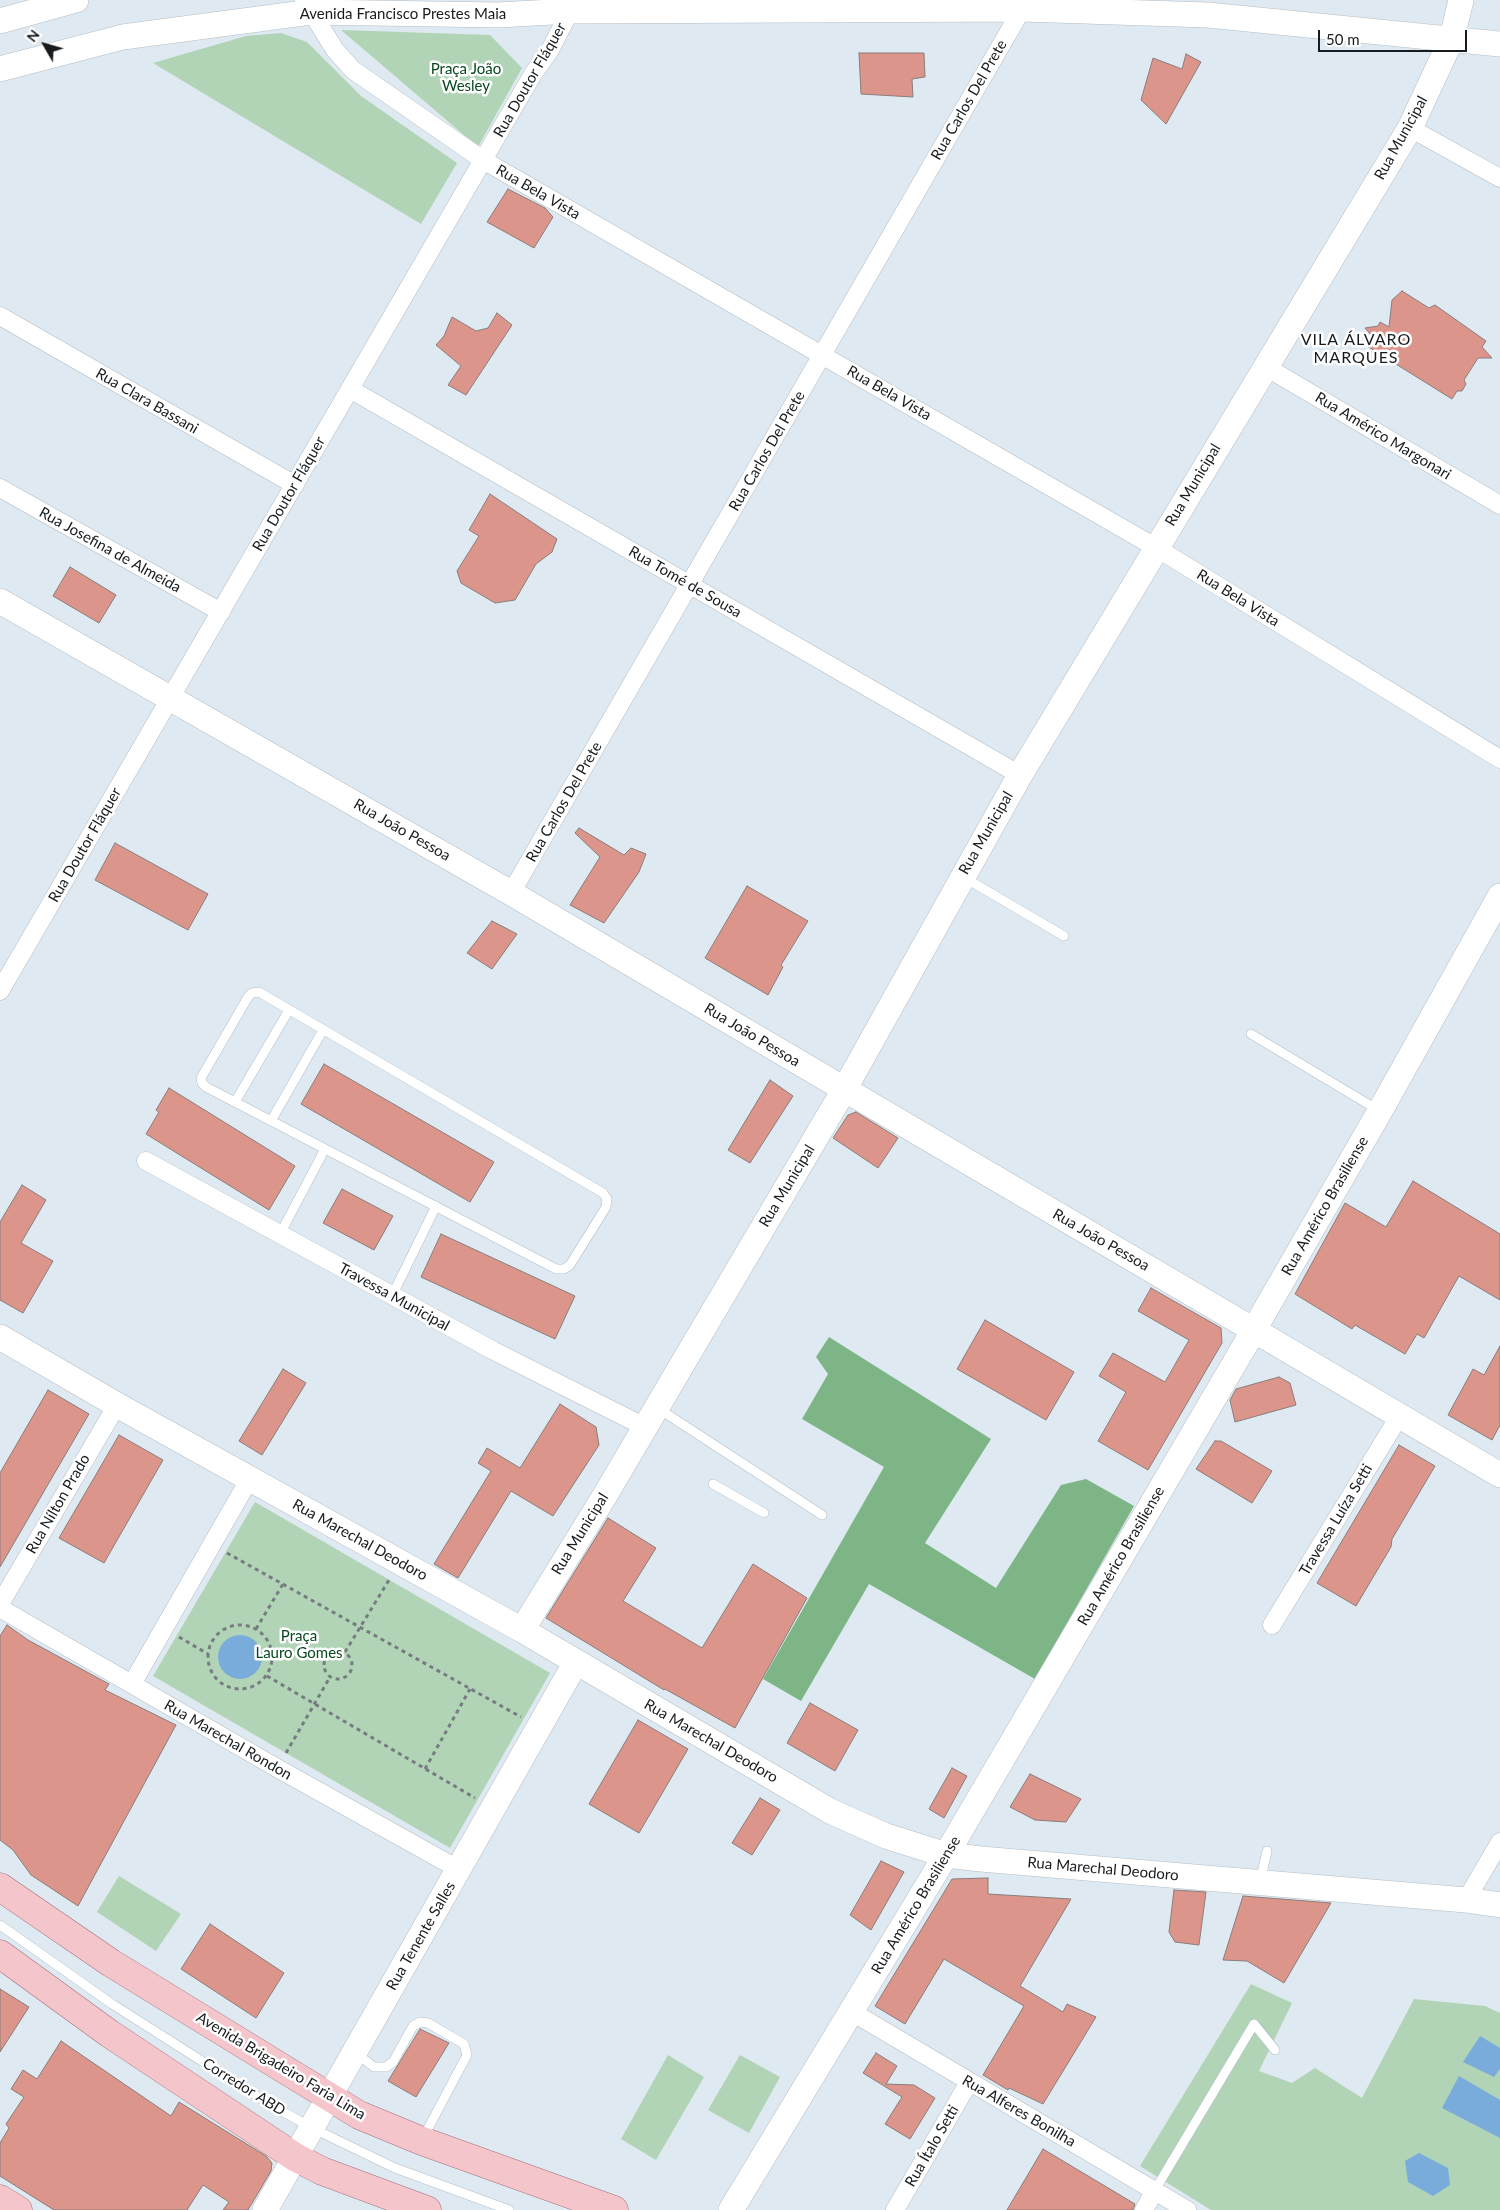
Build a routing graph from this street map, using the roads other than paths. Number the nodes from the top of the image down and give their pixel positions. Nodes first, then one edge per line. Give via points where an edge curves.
1 (76, 0) edge
2 (1461, 0) edge
3 (307, 6) edge
4 (575, 6) edge
5 (1022, 9) junction
6 (0, 21) edge
7 (1452, 38) junction
8 (1500, 44) edge
9 (0, 69) edge
10 (1410, 128) junction
11 (483, 160) junction
12 (1500, 178) edge
13 (0, 316) edge
14 (823, 355) junction
15 (1266, 367) junction
16 (350, 390) junction
17 (295, 485) junction
18 (0, 488) edge
19 (1500, 505) edge
20 (1155, 547) junction
21 (690, 585) junction
22 (0, 601) edge
23 (220, 612) junction
24 (170, 698) junction
25 (1500, 759) edge
26 (1020, 776) junction
27 (962, 876) junction
28 (512, 892) junction
29 (1500, 896) edge
30 (1064, 936) dead end
31 (0, 991) edge
32 (289, 1010) junction
33 (323, 1030) junction
34 (1251, 1034) dead end
35 (844, 1090) junction
36 (235, 1102) junction
37 (1380, 1111) junction
38 (271, 1121) junction
39 (325, 1149) junction
40 (146, 1161) dead end
41 (436, 1206) junction
42 (280, 1234) junction
43 (392, 1296) junction
44 (1254, 1329) junction
45 (0, 1337) edge
46 (117, 1405) junction
47 (1400, 1415) junction
48 (651, 1417) junction
49 (1500, 1475) edge
50 (250, 1478) junction
51 (713, 1484) dead end
52 (764, 1513) dead end
53 (822, 1515) dead end
54 (0, 1604) edge
55 (0, 1608) edge
56 (1272, 1625) dead end
57 (522, 1630) junction
58 (576, 1662) junction
59 (132, 1684) junction
60 (1500, 1842) edge
61 (1268, 1851) dead end
62 (946, 1854) junction
63 (458, 1869) junction
64 (1260, 1882) junction
65 (0, 1887) edge
66 (1466, 1900) junction
67 (1500, 1905) edge
68 (0, 1925) edge
69 (0, 1954) edge
70 (852, 2012) junction
71 (1275, 2050) dead end
72 (354, 2052) junction
73 (969, 2082) junction
74 (328, 2098) junction
75 (312, 2128) junction
76 (422, 2141) junction
77 (295, 2157) junction
78 (1155, 2190) junction
79 (0, 2199) edge
80 (18, 2210) edge
81 (265, 2210) edge
82 (427, 2210) edge
83 (509, 2210) edge
84 (614, 2210) edge
85 (731, 2210) edge
86 (895, 2210) edge
87 (1144, 2210) edge
88 (1187, 2210) edge

1 - 6 street
2 - 7 street, Rua Municipal
3 - 4 street, Avenida Francisco Prestes Maia via 498,15
3 - 9 street, Avenida Francisco Prestes Maia via 123,37
3 - 11 street, Rua Bela Vista via 335,50 353,70
4 - 5 street, Avenida Francisco Prestes Maia
4 - 11 street, Rua Doutor Fláquer
5 - 7 street, Avenida Francisco Prestes Maia via 1208,15
5 - 14 street, Rua Carlos Del Prete
7 - 8 street, Avenida Francisco Prestes Maia
7 - 10 street, Rua Municipal
10 - 12 street
10 - 15 street, Rua Municipal
11 - 14 street, Rua Bela Vista
11 - 16 street, Rua Doutor Fláquer
13 - 17 street, Rua Clara Bassani
14 - 20 street, Rua Bela Vista
14 - 21 street, Rua Carlos Del Prete
15 - 19 street, Rua Américo Margonari
15 - 20 street, Rua Municipal
16 - 17 street, Rua Doutor Fláquer
16 - 21 street, Rua Tomé de Sousa
17 - 23 street, Rua Doutor Fláquer
18 - 23 street, Rua Josefina de Almeida
20 - 25 street, Rua Bela Vista
20 - 26 street, Rua Municipal
21 - 26 street, Rua Tomé de Sousa
21 - 28 street, Rua Carlos Del Prete
22 - 24 street, Rua João Pessoa
23 - 24 street, Rua Doutor Fláquer
24 - 28 street, Rua João Pessoa
24 - 31 street, Rua Doutor Fláquer
26 - 27 street, Rua Municipal
27 - 30 lane
27 - 35 street, Rua Municipal
28 - 35 street, Rua João Pessoa
29 - 37 street, Rua Américo Brasiliense
32 - 33 lane
32 - 36 lane
32 - 36 lane via 259,992 248,997 201,1078 206,1087
33 - 38 lane
33 - 41 lane via 603,1193 607,1199 606,1207 570,1265 564,1269 556,1269
34 - 37 lane
35 - 44 street, Rua João Pessoa
35 - 48 street, Rua Municipal
36 - 38 lane
37 - 44 street, Rua Américo Brasiliense
38 - 39 lane
39 - 41 lane
39 - 42 lane
40 - 42 street, Travessa Municipal
41 - 43 lane
42 - 43 street, Travessa Municipal
43 - 48 street, Travessa Municipal via 494,1351
44 - 47 street, Rua João Pessoa
44 - 62 street, Rua Américo Brasiliense
45 - 46 street, Rua Marechal Deodoro
46 - 50 street, Rua Marechal Deodoro
46 - 54 street, Rua Nílton Prado
47 - 49 street, Rua João Pessoa
47 - 56 street, Travessa Luíza Setti
48 - 53 lane
48 - 57 street, Rua Municipal
50 - 57 street, Rua Marechal Deodoro
50 - 59 street
51 - 52 lane
55 - 59 street, Rua Marechal Rondon
57 - 58 street, Rua Marechal Deodoro
58 - 62 street, Rua Marechal Deodoro via 830,1811 886,1836
58 - 63 street, Rua Tenente Salles
59 - 63 street, Rua Marechal Rondon
60 - 66 street
61 - 64 lane
62 - 64 street, Rua Marechal Deodoro
62 - 70 street, Rua Américo Brasiliense
63 - 72 street, Rua Tenente Salles
64 - 66 street, Rua Marechal Deodoro
65 - 74 main road, Avenida Brigadeiro Faria Lima via 111,1963
66 - 67 street, Rua Marechal Deodoro
68 - 75 lane, Corredor ABD via 112,2004
69 - 77 main road via 110,2034
70 - 73 street, Rua Alferes Bonilha
70 - 85 street, Rua Américo Brasiliense
71 - 78 lane via 1254,2024
72 - 74 street, Rua Tenente Salles
72 - 76 lane via 374,2067 386,2067 393,2062 414,2026 420,2022 428,2023 464,2044 467,2055
73 - 78 street, Rua Alferes Bonilha
73 - 86 street, Rua Ítalo Setti
74 - 75 street, Rua Tenente Salles
74 - 76 main road, Avenida Brigadeiro Faria Lima via 359,2115
75 - 77 street, Rua Tenente Salles
75 - 83 lane, Corredor ABD via 395,2168
76 - 84 main road, Avenida Brigadeiro Faria Lima
77 - 81 street, Rua Tenente Salles
77 - 82 main road via 322,2171
78 - 87 street
78 - 88 street, Rua Alferes Bonilha
79 - 80 main road

